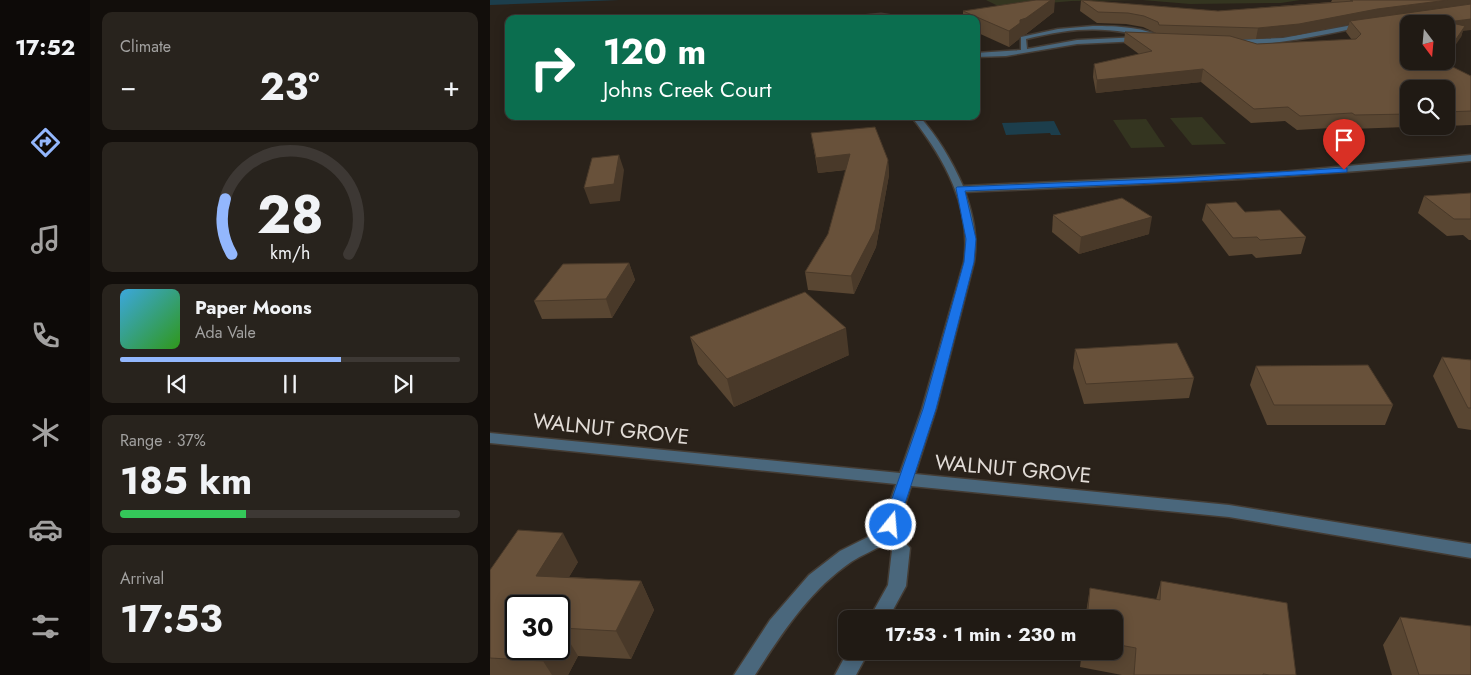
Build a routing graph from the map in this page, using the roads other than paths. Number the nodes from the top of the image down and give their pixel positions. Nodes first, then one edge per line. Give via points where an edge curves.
1 (1374, 23) edge
2 (1336, 30) junction
3 (1343, 33) dead end
4 (1165, 40) junction
5 (1173, 40) edge
6 (1244, 50) edge
7 (1024, 51) junction
8 (980, 54) edge
9 (919, 120) edge
10 (1471, 158) edge
11 (960, 188) junction
12 (490, 438) edge
13 (905, 480) junction
14 (887, 536) junction
15 (1471, 551) edge
16 (883, 610) edge
17 (854, 660) edge
18 (744, 675) edge
19 (845, 675) edge

1 - 2 street
2 - 3 street
2 - 6 street via 1297,38 1226,44
4 - 5 street
4 - 7 street via 1100,40
4 - 7 street via 1129,29 1051,30 1023,38
7 - 8 street
9 - 11 street via 929,131
10 - 11 street via 1304,173
11 - 13 street via 971,239 969,262 929,409
12 - 13 street, WALNUT GROVE
13 - 14 street
13 - 15 street, WALNUT GROVE via 1229,511
14 - 16 street via 901,548 897,586
14 - 18 street via 846,556 815,580 773,630
17 - 19 street

